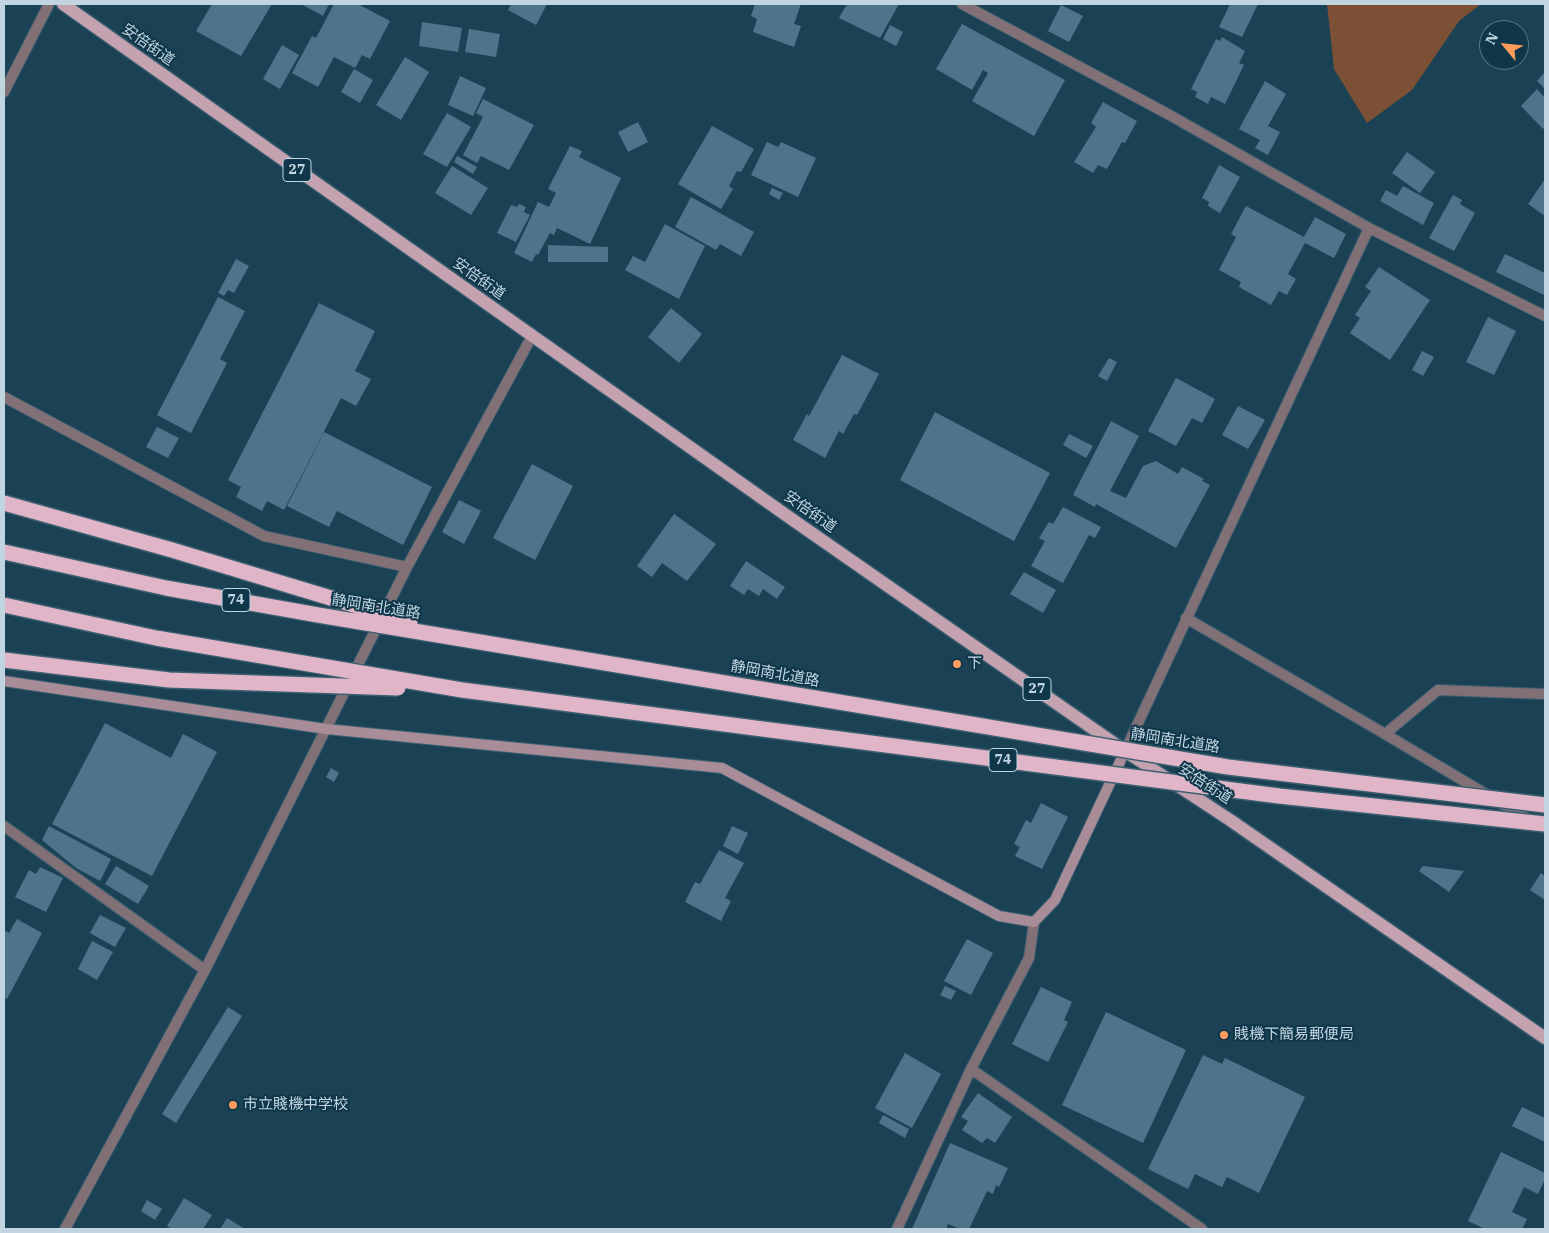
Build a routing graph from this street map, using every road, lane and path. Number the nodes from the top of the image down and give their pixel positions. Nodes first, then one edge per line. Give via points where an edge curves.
1 (49, 4) edge
2 (63, 4) edge
3 (962, 4) edge
4 (4, 92) edge
5 (1369, 228) junction
6 (1545, 316) edge
7 (532, 336) junction
8 (4, 397) edge
9 (4, 503) edge
10 (4, 552) edge
11 (407, 567) junction
12 (4, 605) edge
13 (1186, 618) junction
14 (469, 640) junction
15 (4, 660) edge
16 (4, 681) edge
17 (462, 690) junction
18 (1545, 694) edge
19 (326, 729) junction
20 (1385, 734) junction
21 (1125, 751) junction
22 (1545, 805) edge
23 (1545, 824) edge
24 (4, 826) edge
25 (1545, 829) edge
26 (1034, 922) junction
27 (205, 970) junction
28 (1545, 1038) edge
29 (971, 1069) junction
30 (65, 1229) edge
31 (897, 1229) edge
32 (1202, 1229) edge

1 - 4 street
2 - 7 main road, 安倍街道 / 27
3 - 5 street via 1166,113
5 - 6 street
5 - 13 street
7 - 11 street
7 - 21 main road, 安倍街道 / 27
8 - 11 street via 264,536
9 - 14 highway, bridge
10 - 14 highway, 静岡南北道路 / 74, bridge via 166,588
11 - 19 street
12 - 17 highway, 74, bridge via 156,638
13 - 20 street
13 - 21 street
14 - 22 highway, 静岡南北道路 / 74, bridge via 1228,767
15 - 17 highway, bridge via 169,680
16 - 19 street
17 - 23 highway, 74, bridge via 1279,796
18 - 20 street via 1438,690
19 - 26 street via 722,768 999,916
19 - 27 street
20 - 25 street
21 - 26 street via 1054,900
21 - 28 main road, 安倍街道 / 27
24 - 27 street
26 - 29 street via 1029,958
27 - 30 street
29 - 31 street
29 - 32 street

